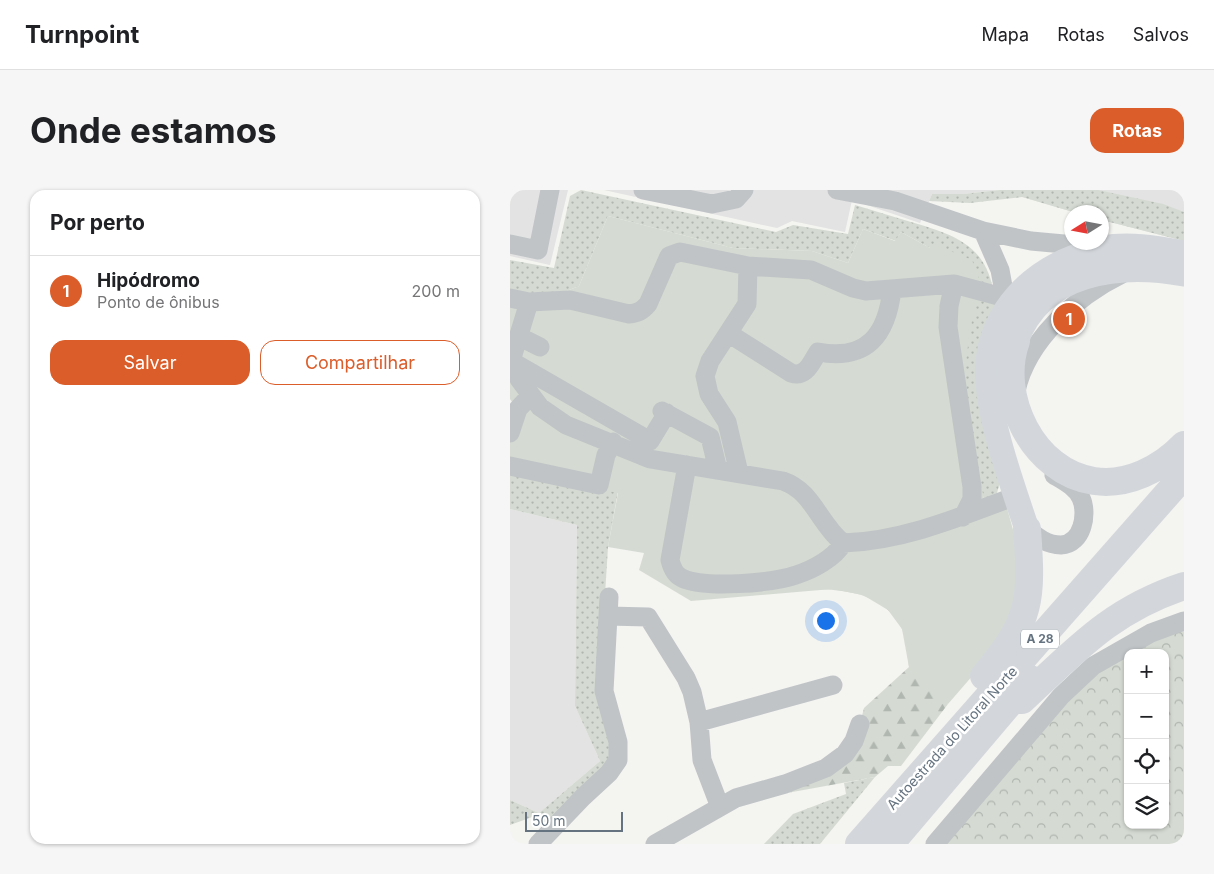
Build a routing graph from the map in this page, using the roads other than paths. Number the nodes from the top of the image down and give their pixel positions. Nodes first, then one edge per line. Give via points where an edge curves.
1 (550, 190) edge
2 (643, 190) edge
3 (744, 190) edge
4 (837, 190) edge
5 (870, 190) edge
6 (896, 193) edge
7 (983, 231) junction
8 (510, 244) edge
9 (1064, 244) edge
10 (1109, 247) edge
11 (1094, 250) edge
12 (1184, 253) edge
13 (748, 266) junction
14 (1140, 268) junction
15 (1184, 274) edge
16 (954, 284) junction
17 (892, 290) junction
18 (510, 298) edge
19 (529, 302) junction
20 (1006, 303) junction
21 (728, 334) junction
22 (518, 336) junction
23 (1016, 341) junction
24 (540, 347) dead end
25 (511, 361) edge
26 (530, 396) junction
27 (1015, 405) junction
28 (510, 433) edge
29 (612, 442) junction
30 (1184, 446) edge
31 (686, 465) junction
32 (510, 466) edge
33 (718, 470) junction
34 (739, 473) junction
35 (1184, 475) edge
36 (1016, 496) junction
37 (1184, 503) edge
38 (963, 517) junction
39 (1027, 528) junction
40 (843, 543) junction
41 (1184, 586) edge
42 (609, 597) dead end
43 (608, 616) junction
44 (1184, 622) edge
45 (833, 685) dead end
46 (699, 722) junction
47 (860, 724) dead end
48 (966, 752) junction
49 (895, 801) junction
50 (720, 807) junction
51 (538, 844) edge
52 (655, 844) edge
53 (859, 844) edge
54 (890, 844) edge
55 (934, 844) edge

1 - 8 street via 538,250
2 - 3 street via 712,204 736,199
4 - 6 street
5 - 6 street
6 - 7 street
7 - 9 street
7 - 20 street via 1000,270
10 - 12 main road via 1142,245
11 - 20 main road via 1043,273
13 - 17 street via 811,270 853,288
13 - 19 street via 672,253 648,304 637,313 629,314 570,300
13 - 21 street via 747,304
14 - 15 main road
14 - 23 main road via 1097,273 1056,289 1029,314
14 - 27 street via 1103,285 1068,310 1023,371
16 - 17 street
16 - 20 street
16 - 38 street via 948,327 972,487 972,500
17 - 21 street via 886,324 877,337 847,355 818,352 806,371 799,375
18 - 19 street
19 - 22 street
20 - 36 main road via 988,360 989,386 994,417
21 - 34 street via 710,361 705,376 709,394 727,422
22 - 24 street
22 - 25 street
23 - 27 highway via 1010,373
23 - 39 street via 1006,365 1004,386 1006,408 1014,431 1026,451 1042,467 1074,488 1083,506 1083,524 1075,539 1062,545 1041,541
25 - 26 street
25 - 33 street via 650,440 665,412 710,438
26 - 28 street via 518,409
26 - 29 street via 540,408 566,425
27 - 30 highway via 1028,435 1042,452 1067,471 1085,479 1103,482 1131,478 1167,461
29 - 31 street via 650,459
29 - 32 street via 599,485
31 - 33 street
31 - 40 street via 670,560 672,569 681,578 701,585 795,576 839,550
33 - 34 street
34 - 40 street via 796,485 831,534
35 - 49 highway, Autoestrada do Litoral Norte / A 28
36 - 38 street
36 - 39 main road
37 - 48 highway, Autoestrada do Litoral Norte / A 28
38 - 40 street via 924,529
39 - 49 highway via 1028,596 1017,632 1002,655 947,720
41 - 48 highway via 1124,611 1095,632
42 - 43 street
43 - 46 street via 648,617 686,678
43 - 51 street via 604,691 618,742 618,760 609,774 582,797
44 - 55 street via 1151,633 1094,666 1061,696
45 - 46 street
46 - 50 street via 702,760
47 - 50 street via 845,754 826,768 736,798
48 - 54 highway, Autoestrada do Litoral Norte / A 28
49 - 53 highway, Autoestrada do Litoral Norte / A 28
50 - 52 street

